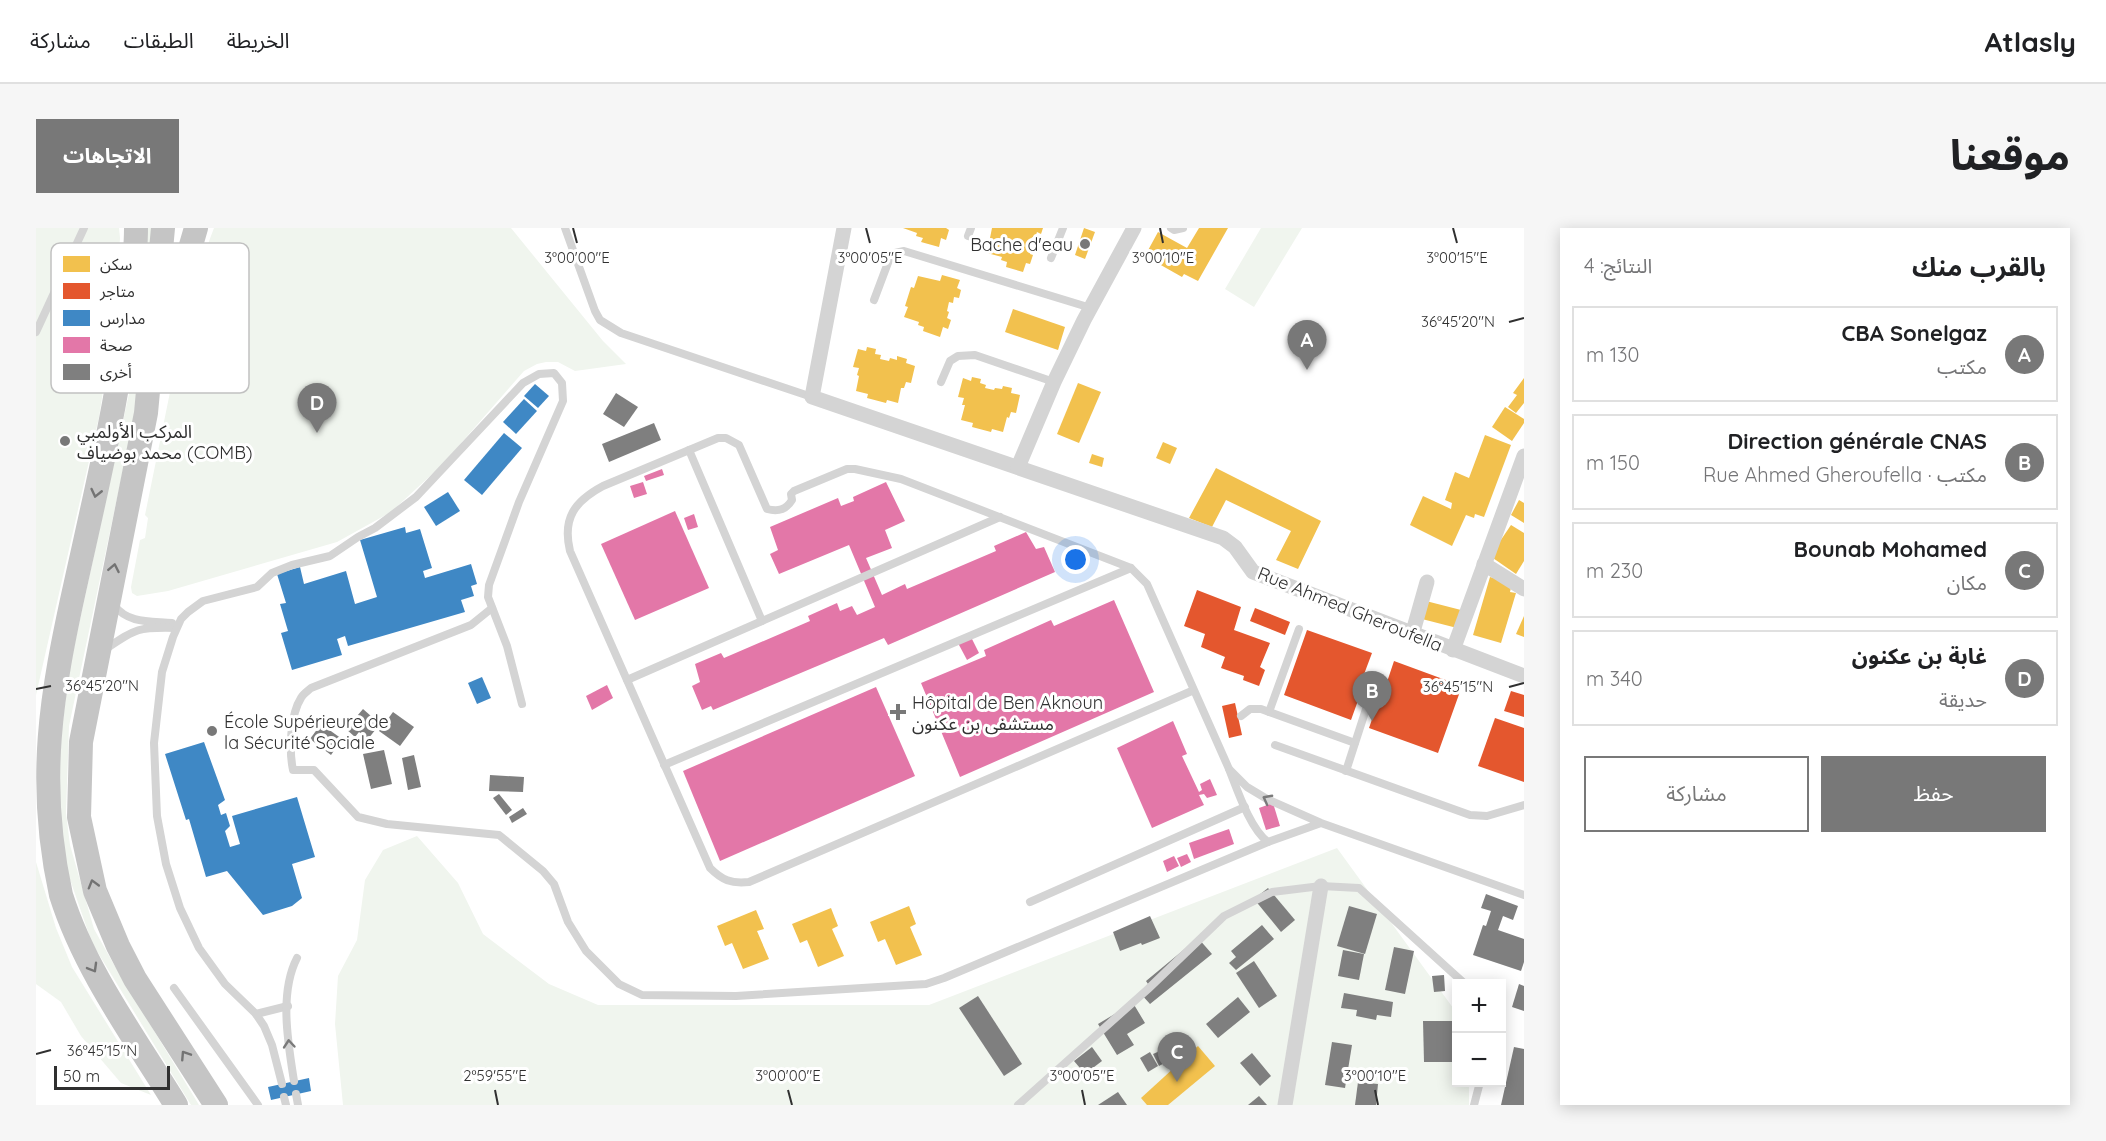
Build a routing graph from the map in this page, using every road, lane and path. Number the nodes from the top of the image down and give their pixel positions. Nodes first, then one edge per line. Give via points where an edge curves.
1 (84, 228) edge
2 (125, 228) edge
3 (136, 228) edge
4 (164, 228) edge
5 (196, 228) edge
6 (564, 228) edge
7 (844, 228) edge
8 (1063, 228) edge
9 (1171, 228) edge
10 (1183, 228) edge
11 (1130, 229) edge
12 (77, 243) edge
13 (129, 243) edge
14 (135, 243) edge
15 (163, 243) edge
16 (191, 243) edge
17 (1051, 258) dead end
18 (51, 300) edge
19 (874, 300) dead end
20 (1091, 308) junction
21 (36, 332) edge
22 (941, 382) dead end
23 (1054, 382) junction
24 (116, 393) edge
25 (148, 393) edge
26 (151, 393) edge
27 (812, 397) junction
28 (146, 413) junction
29 (689, 450) junction
30 (1524, 456) edge
31 (1018, 467) junction
32 (1518, 490) edge
33 (1000, 517) junction
34 (1485, 564) junction
35 (1131, 568) junction
36 (1427, 582) dead end
37 (1524, 589) edge
38 (109, 597) junction
39 (492, 608) junction
40 (762, 621) junction
41 (178, 626) junction
42 (1299, 629) dead end
43 (1412, 635) junction
44 (1453, 650) junction
45 (97, 656) junction
46 (1524, 676) edge
47 (627, 680) junction
48 (1194, 690) junction
49 (522, 704) dead end
50 (1367, 706) dead end
51 (1269, 712) junction
52 (1241, 716) dead end
53 (1355, 742) junction
54 (1275, 745) dead end
55 (664, 765) junction
56 (1229, 769) junction
57 (1346, 771) junction
58 (1524, 805) edge
59 (1245, 807) junction
60 (1320, 823) junction
61 (1268, 842) junction
62 (1321, 886) junction
63 (1524, 895) edge
64 (1030, 902) dead end
65 (297, 958) dead end
66 (1459, 979) edge
67 (174, 988) dead end
68 (288, 1006) junction
69 (256, 1014) junction
70 (294, 1081) dead end
71 (282, 1084) dead end
72 (1479, 1087) edge
73 (296, 1094) dead end
74 (214, 1100) edge
75 (176, 1105) edge
76 (258, 1105) edge
77 (298, 1105) edge
78 (1018, 1105) edge
79 (1285, 1105) edge
80 (1474, 1105) edge

1 - 12 lane
2 - 13 highway
3 - 14 highway
4 - 15 highway
5 - 16 highway
6 - 27 lane via 595,311 607,325
7 - 27 street
8 - 17 lane
9 - 10 lane
11 - 20 street
18 - 21 lane
19 - 20 lane via 889,260 904,251
20 - 23 street
22 - 23 lane via 950,361 975,355
23 - 31 street
24 -> 75 highway via 51,696 43,804 56,877 81,947
25 - 28 highway
26 - 28 highway
27 - 31 street, Rue Ahmed Gheroufella
38 -> 28 highway
29 - 33 lane via 718,438 740,445 767,509 775,512 789,506 794,491 855,469 902,479
29 - 40 lane
29 - 47 lane via 588,494 571,514 567,538 570,551
30 - 32 street
31 - 43 street, Rue Ahmed Gheroufella via 1222,538 1235,547 1252,572
32 - 34 street
33 - 35 lane
33 - 40 lane
34 - 37 street
34 - 44 street
35 - 48 lane via 1148,584
35 - 55 lane
36 - 43 street
38 - 41 lane via 118,610 132,619
38 - 45 highway
39 - 41 lane via 489,585 519,502 563,401 562,383 555,374 539,374 523,382 416,497 375,528 330,556 272,573 256,587 203,601
39 - 49 lane
39 - 61 lane via 471,626 311,688 301,697 291,734 293,770 314,770 358,817 507,839 554,884 568,922 586,951 619,984 642,995 736,996 926,984
40 - 47 lane
41 - 45 lane via 143,627
41 - 69 lane via 162,672 155,720 155,792 161,840 180,908 199,948 225,984
42 - 51 lane
43 - 44 street, Rue Ahmed Gheroufella
44 - 46 street, Rue Ahmed Gheroufella
74 -> 45 highway via 126,963 102,911 88,866 79,817 79,775 82,734
47 - 55 lane
48 - 55 lane via 749,882 724,880 710,868
48 - 56 lane
50 - 53 lane
51 - 52 lane via 1255,708
51 - 53 lane
53 - 57 lane
54 - 57 lane
56 - 59 lane
60 -> 56 lane via 1267,799
57 - 58 lane via 1470,815 1487,816
59 - 61 lane
59 - 64 lane
60 - 61 lane
60 - 63 lane
62 - 66 lane via 1359,888
62 - 78 lane via 1272,892 1224,916
62 - 79 street
65 - 68 lane via 289,976
67 - 76 lane
68 - 69 lane
70 -> 68 lane
69 - 71 lane via 272,1046
72 - 80 lane
73 - 77 lane

